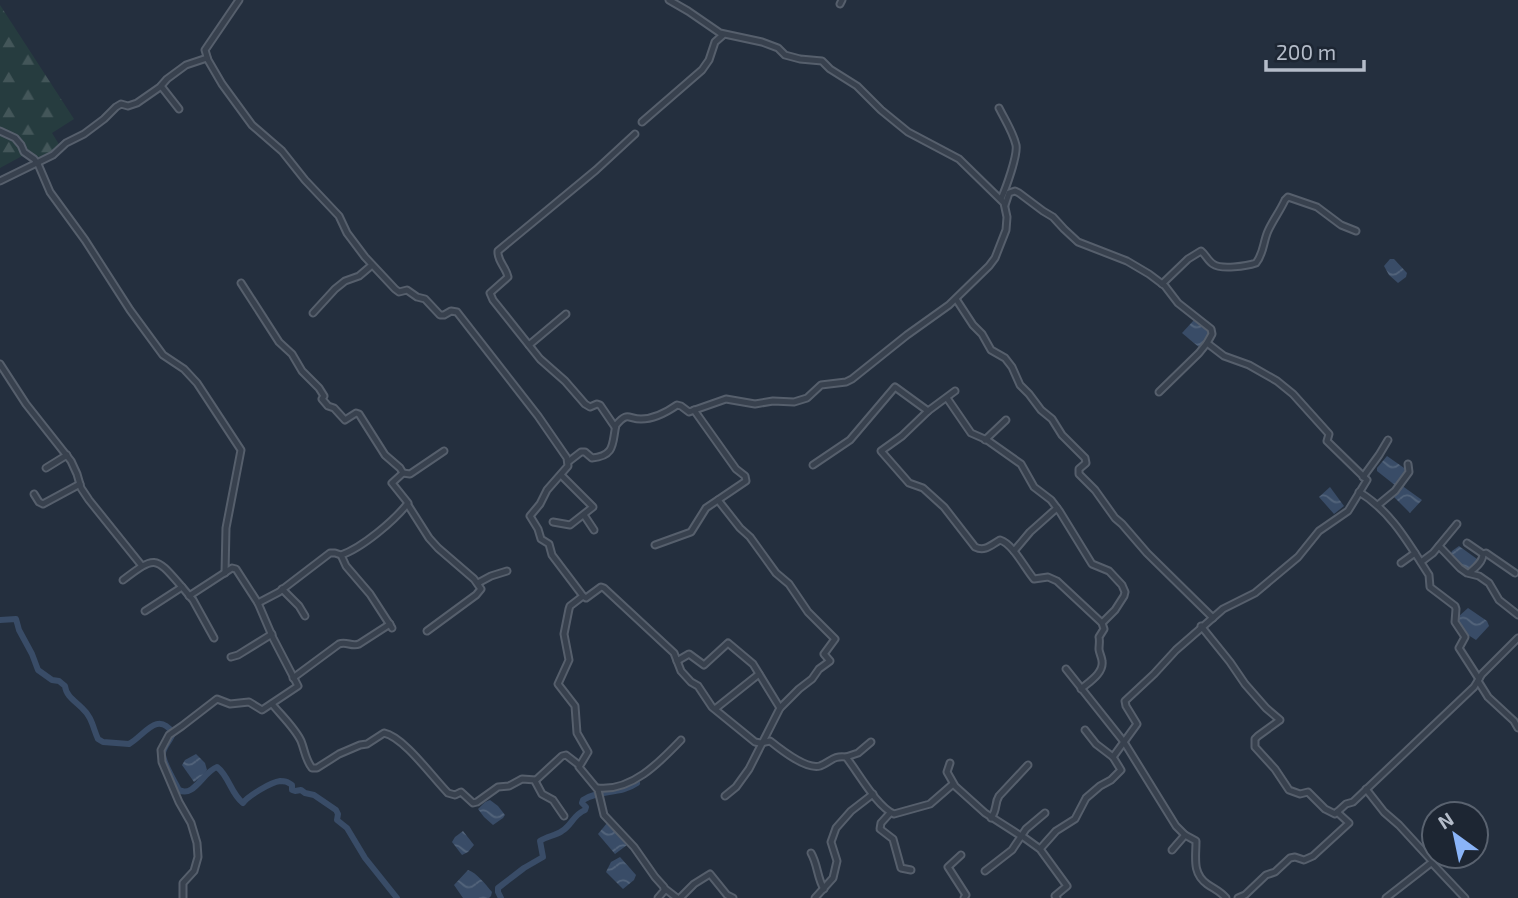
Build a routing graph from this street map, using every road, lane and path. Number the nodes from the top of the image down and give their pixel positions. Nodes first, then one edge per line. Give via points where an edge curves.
1 (239, 0) edge
2 (669, 0) edge
3 (723, 34) junction
4 (206, 58) junction
5 (161, 86) junction
6 (999, 108) dead end
7 (179, 109) dead end
8 (642, 122) dead end
9 (0, 131) edge
10 (635, 134) dead end
11 (38, 163) junction
12 (0, 181) edge
13 (1003, 202) junction
14 (1356, 231) dead end
15 (372, 265) junction
16 (241, 283) dead end
17 (1162, 284) junction
18 (956, 299) junction
19 (313, 313) dead end
20 (566, 314) dead end
21 (1207, 344) junction
22 (529, 345) junction
23 (0, 364) edge
24 (955, 391) dead end
25 (1159, 392) dead end
26 (947, 398) junction
27 (694, 410) junction
28 (928, 411) junction
29 (1006, 420) dead end
30 (615, 427) junction
31 (985, 440) junction
32 (1388, 440) dead end
33 (444, 451) dead end
34 (67, 455) junction
35 (568, 462) junction
36 (1408, 464) dead end
37 (813, 465) dead end
38 (46, 468) dead end
39 (404, 473) junction
40 (561, 475) junction
41 (1363, 477) junction
42 (80, 484) junction
43 (1359, 492) junction
44 (34, 494) dead end
45 (718, 500) junction
46 (408, 505) junction
47 (1378, 505) junction
48 (1057, 508) junction
49 (583, 515) junction
50 (554, 522) dead end
51 (1457, 524) dead end
52 (594, 530) dead end
53 (1467, 543) dead end
54 (655, 544) dead end
55 (1439, 546) junction
56 (1014, 551) junction
57 (1415, 552) junction
58 (1483, 554) junction
59 (341, 555) junction
60 (1421, 562) junction
61 (1401, 563) dead end
62 (142, 566) junction
63 (508, 570) dead end
64 (225, 573) junction
65 (1469, 573) junction
66 (1515, 573) dead end
67 (123, 580) dead end
68 (478, 583) junction
69 (182, 587) junction
70 (282, 589) junction
71 (189, 596) junction
72 (583, 596) junction
73 (258, 603) junction
74 (145, 611) dead end
75 (1518, 615) edge
76 (305, 616) dead end
77 (1213, 618) junction
78 (1102, 624) junction
79 (1202, 627) junction
80 (427, 631) dead end
81 (272, 635) junction
82 (214, 638) dead end
83 (1518, 638) edge
84 (231, 657) dead end
85 (677, 661) junction
86 (1066, 669) dead end
87 (760, 674) junction
88 (293, 678) junction
89 (1478, 680) junction
90 (1081, 689) junction
91 (272, 704) junction
92 (780, 708) junction
93 (715, 709) junction
94 (1518, 728) edge
95 (1086, 730) dead end
96 (681, 740) dead end
97 (1124, 741) junction
98 (872, 742) dead end
99 (761, 743) junction
100 (846, 757) junction
101 (1113, 757) junction
102 (950, 763) dead end
103 (579, 765) junction
104 (1028, 765) dead end
105 (535, 781) junction
106 (953, 784) junction
107 (504, 788) junction
108 (1366, 789) junction
109 (598, 792) junction
110 (873, 794) junction
111 (509, 795) dead end
112 (725, 796) dead end
113 (1337, 812) junction
114 (890, 813) junction
115 (1045, 813) dead end
116 (564, 816) dead end
117 (991, 818) junction
118 (1185, 835) junction
119 (1021, 836) junction
120 (1040, 849) junction
121 (1420, 849) edge
122 (1172, 850) dead end
123 (810, 853) dead end
124 (961, 855) dead end
125 (911, 870) dead end
126 (1423, 870) edge
127 (1439, 870) edge
128 (985, 871) dead end
129 (664, 888) junction
130 (824, 889) junction
131 (1223, 897) edge
132 (183, 898) edge
133 (658, 898) edge
134 (678, 898) edge
135 (733, 898) edge
136 (815, 898) edge
137 (964, 898) edge
138 (1056, 898) edge
139 (1238, 898) edge
140 (1386, 898) edge
141 (1465, 898) edge

1 - 4 street via 205,48
2 - 3 street
3 - 8 street via 705,65
3 - 13 street via 767,43 800,60 820,60 908,132 959,159
4 - 5 street via 186,65
4 - 15 street via 252,125 278,147 339,216
5 - 7 street
5 - 11 street via 137,103 116,107
6 - 13 street via 1016,147
9 - 11 street via 15,138
10 - 22 street via 498,251 508,277 490,295
11 - 12 street
11 - 64 street via 50,192 130,310 163,355 197,383 241,450 226,528
13 - 17 street via 1009,193 1019,192 1078,242 1135,264
13 - 18 street via 1007,225 995,258
14 - 17 street via 1317,207 1288,197 1255,263 1219,267 1201,251
15 - 19 street via 335,289
15 - 35 street via 399,292 407,290 425,299 440,315 457,312
16 - 39 street via 279,342 319,388 325,404 345,420 359,414 385,455
17 - 21 street via 1211,329
18 - 27 street via 846,382 821,385 810,396 793,401 755,404 726,399
18 - 77 street via 991,350 1005,358 1020,385 1085,458 1079,474 1112,516
20 - 22 street
21 - 25 street
21 - 41 street via 1290,391 1329,434 1327,441
22 - 30 street via 585,404 600,405
23 - 34 street
24 - 26 street
26 - 28 street
26 - 31 street via 971,433
27 - 30 street via 677,405 662,415 626,416
27 - 45 street via 746,479
28 - 37 street via 895,387 850,440
28 - 56 street via 880,451 909,483 923,488 944,507 975,547 985,549 1000,540
29 - 31 street
30 - 35 street via 608,453 592,458 581,452
31 - 48 street via 1018,460 1034,487
32 - 41 street
33 - 39 street via 410,474
34 - 38 street
34 - 42 street
35 - 40 street
36 - 47 street via 1409,472
39 - 46 street via 392,484
40 - 49 street via 593,508
40 - 72 street via 530,517
41 - 43 street via 1367,480
42 - 44 street via 43,504
42 - 62 street
43 - 47 street
43 - 77 street via 1348,511 1319,531 1292,562 1255,593
45 - 54 street via 704,510 691,532
45 - 92 street via 835,639 824,654 830,661
46 - 59 street via 356,549
46 - 68 street via 429,538
47 - 57 street
48 - 56 street
48 - 78 street via 1093,564 1110,571 1124,589 1121,602
49 - 50 street via 570,525
49 - 52 street
51 - 55 street
53 - 58 street
55 - 60 street
55 - 65 street
56 - 78 street via 1032,577 1057,581
57 - 60 street
57 - 61 street
58 - 65 street
58 - 66 street
59 - 70 street via 330,553
59 - 88 street via 391,626 359,644 337,645
60 - 89 street via 1430,587 1455,606 1455,622 1465,637 1459,648
62 - 67 street
62 - 69 street via 158,562
63 - 68 street
64 - 71 street
64 - 73 street via 236,569
65 - 75 street via 1489,583 1499,600
68 - 80 street via 481,589 476,595
69 - 71 street
69 - 74 street
70 - 73 street
70 - 76 street
71 - 82 street
72 - 85 street via 602,587 667,646
72 - 103 street via 569,609 564,634 569,660 558,684 575,706 576,733 588,752
73 - 81 street
77 - 79 street
78 - 90 street via 1102,667
79 - 97 street via 1125,701 1137,724
79 - 113 street via 1244,684 1280,720 1255,739 1255,747 1289,790 1308,792 1325,809
81 - 84 street
81 - 88 street
83 - 89 street
85 - 87 street via 691,654 704,665 728,643
85 - 93 street
86 - 90 street
87 - 92 street
87 - 93 street
88 - 91 street via 298,686
89 - 94 street
89 - 108 street
90 - 97 street
91 - 107 street via 301,742 312,768 388,733 451,795 461,792 473,803 498,787
91 - 132 street via 262,710 249,702 230,704 217,699 164,743 161,759 195,835 198,857 193,874 183,883
92 - 99 street
93 - 99 street
95 - 101 street
96 - 109 street via 629,783
97 - 101 street
97 - 118 street
98 - 100 street
99 - 100 street via 770,741 814,766
99 - 112 street via 749,769
100 - 110 street
101 - 120 street via 1120,772 1086,798 1075,818
102 - 106 street via 947,772
103 - 105 street via 562,756
103 - 109 street
104 - 117 street via 997,799
105 - 107 street via 522,779
105 - 116 street
106 - 114 street via 930,804
106 - 117 street
107 - 111 street
108 - 113 street
108 - 121 street
109 - 129 street via 604,815
110 - 114 street
110 - 130 street via 834,831 831,846 837,861 833,878
113 - 139 street via 1349,823 1313,856 1290,858
114 - 125 street via 880,829 893,839 901,868
115 - 119 street
117 - 119 street
118 - 122 street
118 - 131 street via 1196,841 1198,876
119 - 120 street
119 - 128 street
120 - 138 street via 1067,886
123 - 130 street
124 - 137 street via 948,867
126 - 140 street
127 - 141 street
129 - 133 street
129 - 134 street
130 - 136 street
134 - 135 street via 710,874

